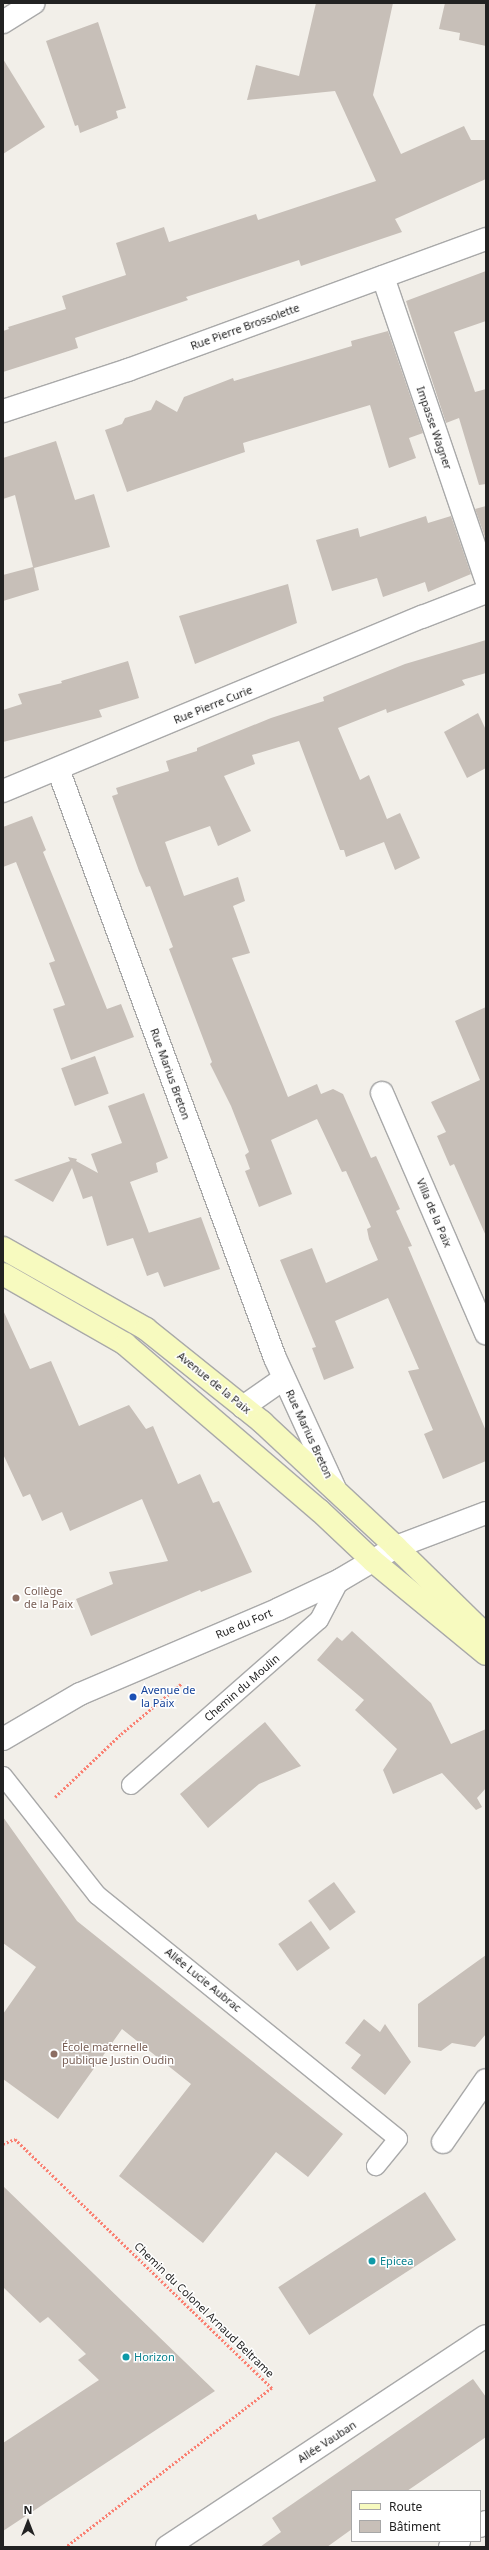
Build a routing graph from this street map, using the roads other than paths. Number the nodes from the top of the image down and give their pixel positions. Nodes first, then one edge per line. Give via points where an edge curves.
1 (33, 3) edge
2 (3, 22) edge
3 (486, 239) edge
4 (383, 277) junction
5 (3, 411) edge
6 (486, 579) edge
7 (486, 592) edge
8 (58, 769) junction
9 (3, 791) edge
10 (382, 1093) dead end
11 (3, 1248) edge
12 (3, 1274) edge
13 (486, 1333) edge
14 (283, 1379) junction
15 (243, 1407) junction
16 (335, 1489) junction
17 (486, 1513) edge
18 (396, 1547) junction
19 (373, 1561) junction
20 (340, 1580) junction
21 (486, 1635) edge
22 (486, 1654) edge
23 (3, 1739) edge
24 (3, 1776) edge
25 (131, 1786) dead end
26 (486, 2080) edge
27 (443, 2142) dead end
28 (376, 2166) dead end
29 (486, 2336) edge
30 (167, 2547) edge

1 - 2 street
3 - 4 street, Rue Pierre Brossolette
4 - 5 street, Rue Pierre Brossolette via 128,370
4 - 6 street, Impasse Wagner
7 - 8 street, Rue Pierre Curie
8 - 9 street, Rue Pierre Curie
8 - 14 street, Rue Marius Breton
10 - 13 street, Villa de la Paix
11 - 15 main road, Avenue de la Paix via 146,1329
12 - 19 main road via 125,1344 319,1510
14 - 15 street, Rue Marius Breton
14 - 16 street, Rue Marius Breton
15 - 16 main road, Avenue de la Paix
16 - 18 main road, Avenue de la Paix
17 - 18 street, Rue du Fort
18 - 19 street, Rue du Fort
18 - 21 main road, Avenue de la Paix
19 - 20 street, Rue du Fort
19 - 22 main road
20 - 23 street, Rue du Fort via 279,1609 80,1694
20 - 25 lane, Chemin du Moulin via 319,1620
24 - 28 lane, Allée Lucie Aubrac via 97,1895 398,2139
26 - 27 street
29 - 30 street, Allée Vauban

